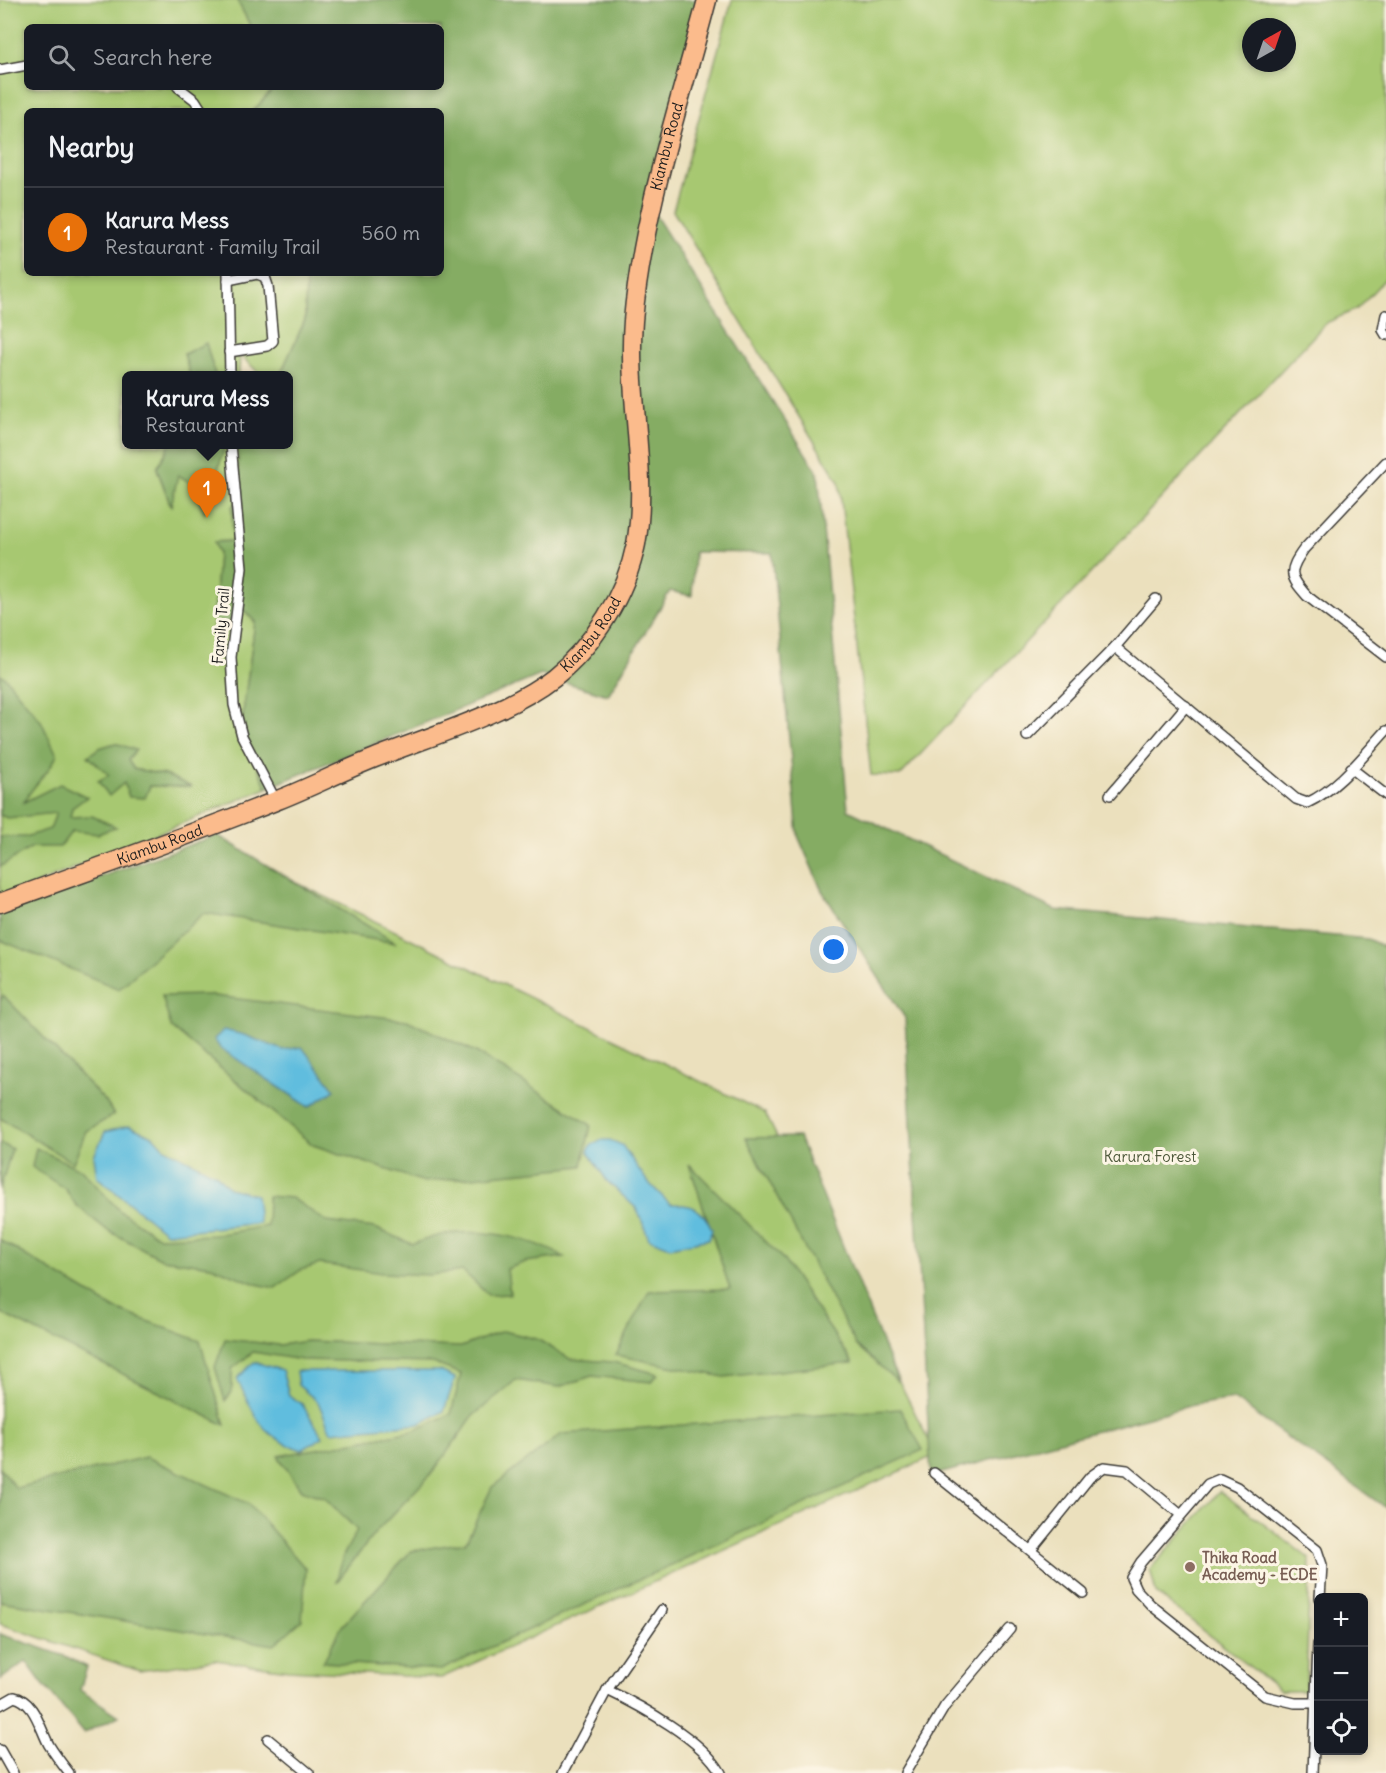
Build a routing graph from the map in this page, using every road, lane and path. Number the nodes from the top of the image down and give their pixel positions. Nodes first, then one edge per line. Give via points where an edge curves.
1 (707, 0) edge
2 (24, 66) edge
3 (0, 70) edge
4 (182, 90) edge
5 (200, 108) edge
6 (262, 276) edge
7 (228, 277) edge
8 (1386, 315) edge
9 (1386, 336) edge
10 (230, 352) junction
11 (230, 371) edge
12 (231, 449) edge
13 (1386, 462) edge
14 (1156, 599) dead end
15 (1115, 647) junction
16 (1386, 657) edge
17 (1186, 706) junction
18 (1386, 731) edge
19 (1027, 736) dead end
20 (1352, 768) junction
21 (1110, 795) dead end
22 (1386, 795) edge
23 (276, 801) junction
24 (0, 903) edge
25 (934, 1473) dead end
26 (1182, 1515) junction
27 (1031, 1550) junction
28 (1083, 1593) dead end
29 (1320, 1593) edge
30 (662, 1610) dead end
31 (1010, 1629) dead end
32 (1318, 1647) edge
33 (607, 1690) junction
34 (1316, 1701) edge
35 (1314, 1703) edge
36 (0, 1705) edge
37 (268, 1738) dead end
38 (0, 1750) edge
39 (1314, 1750) edge
40 (13, 1773) edge
41 (69, 1773) edge
42 (309, 1773) edge
43 (563, 1773) edge
44 (722, 1773) edge
45 (905, 1773) edge
46 (1313, 1773) edge

1 - 23 highway, Kiambu Road via 642,257 633,321 631,381 640,508 635,546 621,589 606,617 558,674 539,687 482,715
2 - 3 street
4 - 5 street
6 - 10 street via 268,286 273,341 267,346
7 - 10 street
8 - 9 street
10 - 11 street
12 - 23 street, Family Trail via 242,568 231,657 234,705 242,736
13 - 16 street via 1304,549 1292,572 1307,596
14 - 15 street
15 - 17 street
15 - 19 street
17 - 20 street via 1296,800 1307,803 1323,795
17 - 21 street
18 - 20 street
20 - 22 street
23 - 24 highway, Kiambu Road
25 - 27 street
26 - 27 street via 1127,1470 1104,1467 1090,1477
26 - 29 street via 1214,1480 1238,1487 1317,1551 1322,1565
26 - 35 street via 1136,1568 1131,1578 1136,1589 1265,1696
27 - 28 street
30 - 33 street
31 - 45 street via 945,1706
32 - 34 street
33 - 43 street
33 - 44 street via 654,1713 709,1757
36 - 41 street via 14,1697 22,1698
37 - 42 street
38 - 40 street
39 - 46 street

